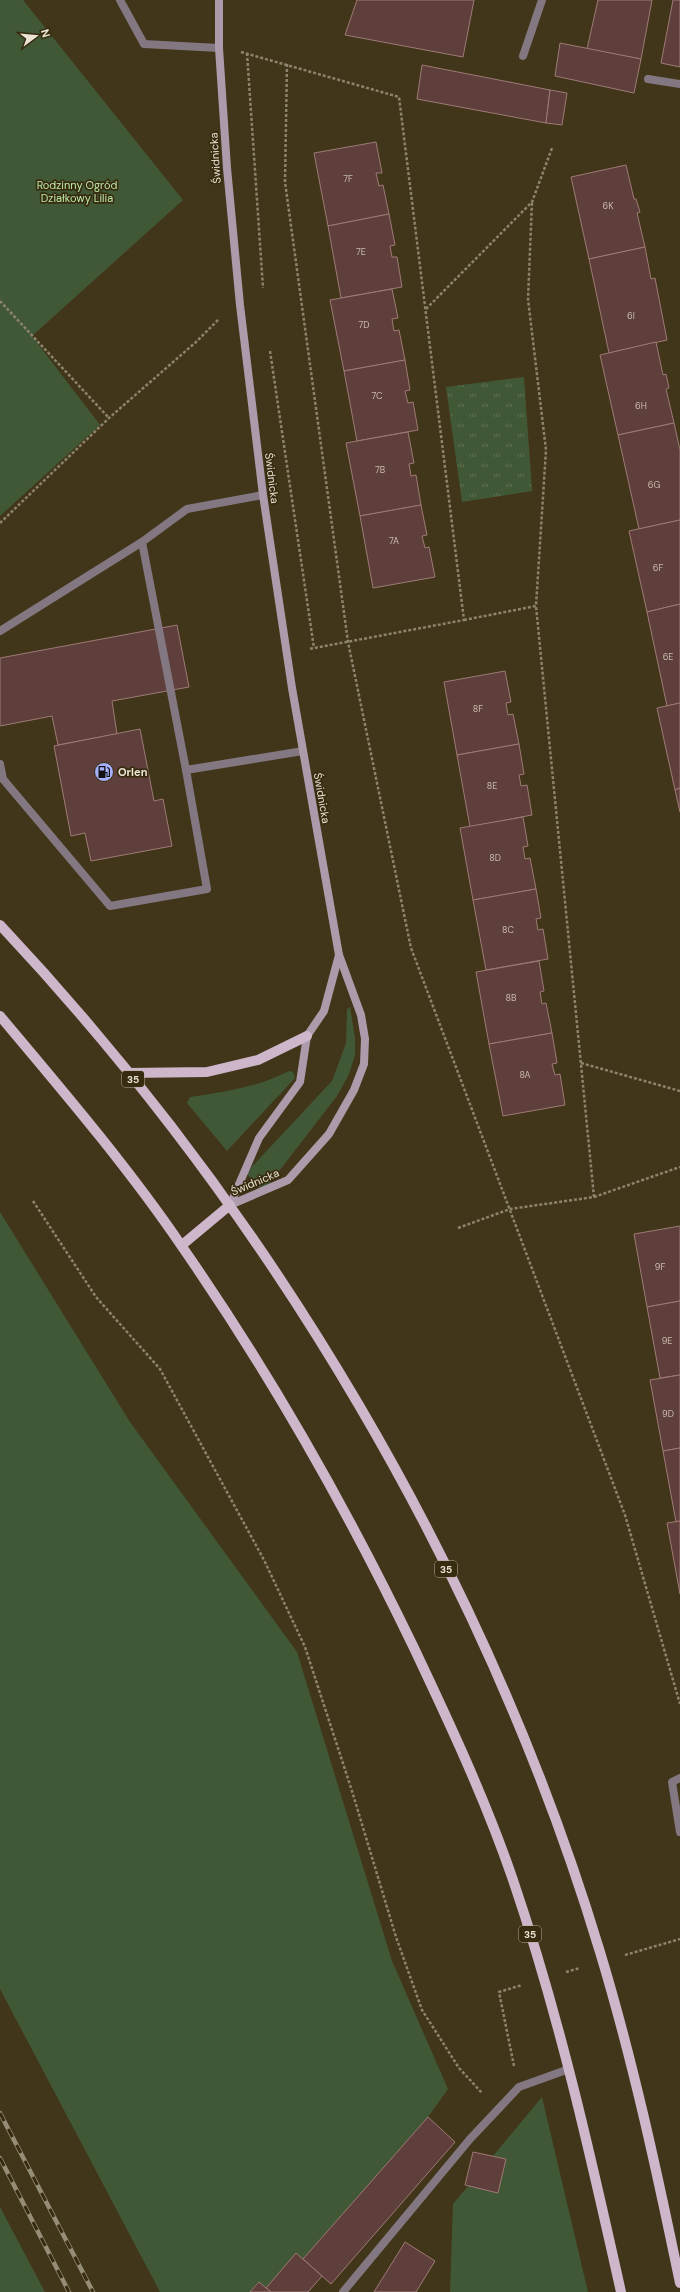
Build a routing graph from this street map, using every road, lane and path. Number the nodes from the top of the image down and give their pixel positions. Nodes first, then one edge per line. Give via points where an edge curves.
1 (120, 0) edge
2 (219, 0) edge
3 (542, 0) edge
4 (219, 48) junction
5 (523, 56) dead end
6 (287, 64) junction
7 (648, 79) dead end
8 (680, 84) edge
9 (552, 148) dead end
10 (532, 202) junction
11 (0, 301) edge
12 (426, 309) junction
13 (196, 342) dead end
14 (269, 344) dead end
15 (109, 418) junction
16 (263, 495) junction
17 (0, 523) edge
18 (142, 542) junction
19 (536, 606) junction
20 (464, 620) junction
21 (0, 631) edge
22 (348, 642) junction
23 (314, 648) junction
24 (286, 653) junction
25 (303, 751) junction
26 (0, 764) edge
27 (186, 770) junction
28 (0, 925) edge
29 (339, 955) junction
30 (0, 1016) edge
31 (307, 1036) junction
32 (581, 1063) junction
33 (129, 1073) junction
34 (680, 1091) edge
35 (680, 1167) edge
36 (594, 1197) junction
37 (33, 1201) dead end
38 (230, 1205) junction
39 (510, 1209) junction
40 (458, 1228) dead end
41 (182, 1246) junction
42 (680, 1704) edge
43 (680, 1778) edge
44 (680, 1832) edge
45 (680, 1939) edge
46 (621, 1956) dead end
47 (584, 1967) dead end
48 (563, 1973) dead end
49 (526, 1984) dead end
50 (570, 2069) junction
51 (519, 2087) junction
52 (498, 2109) junction
53 (680, 2283) edge
54 (343, 2292) edge
55 (621, 2292) edge

1 - 4 street via 144,44
2 - 4 street, Świdnicka
3 - 5 street
4 - 6 path
4 - 16 street, Świdnicka via 240,305
6 - 12 path via 399,97
6 - 22 path via 285,182
7 - 8 street
9 - 10 path
10 - 12 path
10 - 19 path via 528,300 546,450
11 - 15 path
12 - 20 path
13 - 15 path
14 - 23 path
15 - 17 path
16 - 18 street via 187,509
16 - 24 street, Świdnicka
18 - 21 street
18 - 27 street
19 - 20 path
19 - 32 path
20 - 22 path
22 - 23 path
22 - 39 path via 411,948
23 - 24 path
24 - 25 street, Świdnicka
25 - 27 street
25 - 29 street, Świdnicka
26 - 27 street via 3,779 110,906 207,889
28 - 33 main road, 35
29 - 31 street, Świdnicka via 324,1012
29 - 38 street, Świdnicka via 361,1015 365,1039 364,1064 354,1090 329,1134 288,1180
30 - 41 main road, 35 via 77,1108
31 - 33 main road via 258,1060 207,1072
31 - 38 street, Świdnicka via 300,1082 258,1138
32 - 34 path
32 - 36 path
33 - 38 main road, 35
35 - 36 path
36 - 39 path
37 - 52 path via 96,1297 160,1369 264,1560 305,1647 396,1937 422,2010 459,2068
38 - 41 main road
38 - 53 main road, 35 via 314,1329 368,1422 465,1608 506,1699 543,1790 599,1949 637,2086
39 - 40 path
39 - 42 path via 624,1515
41 - 50 main road, 35 via 259,1362 313,1454 356,1533 436,1694 484,1802 513,1879
43 - 44 street via 672,1782
45 - 46 path
47 - 48 path
49 - 51 path via 499,1992
50 - 51 street
50 - 55 main road, 35
51 - 52 street
52 - 54 street

